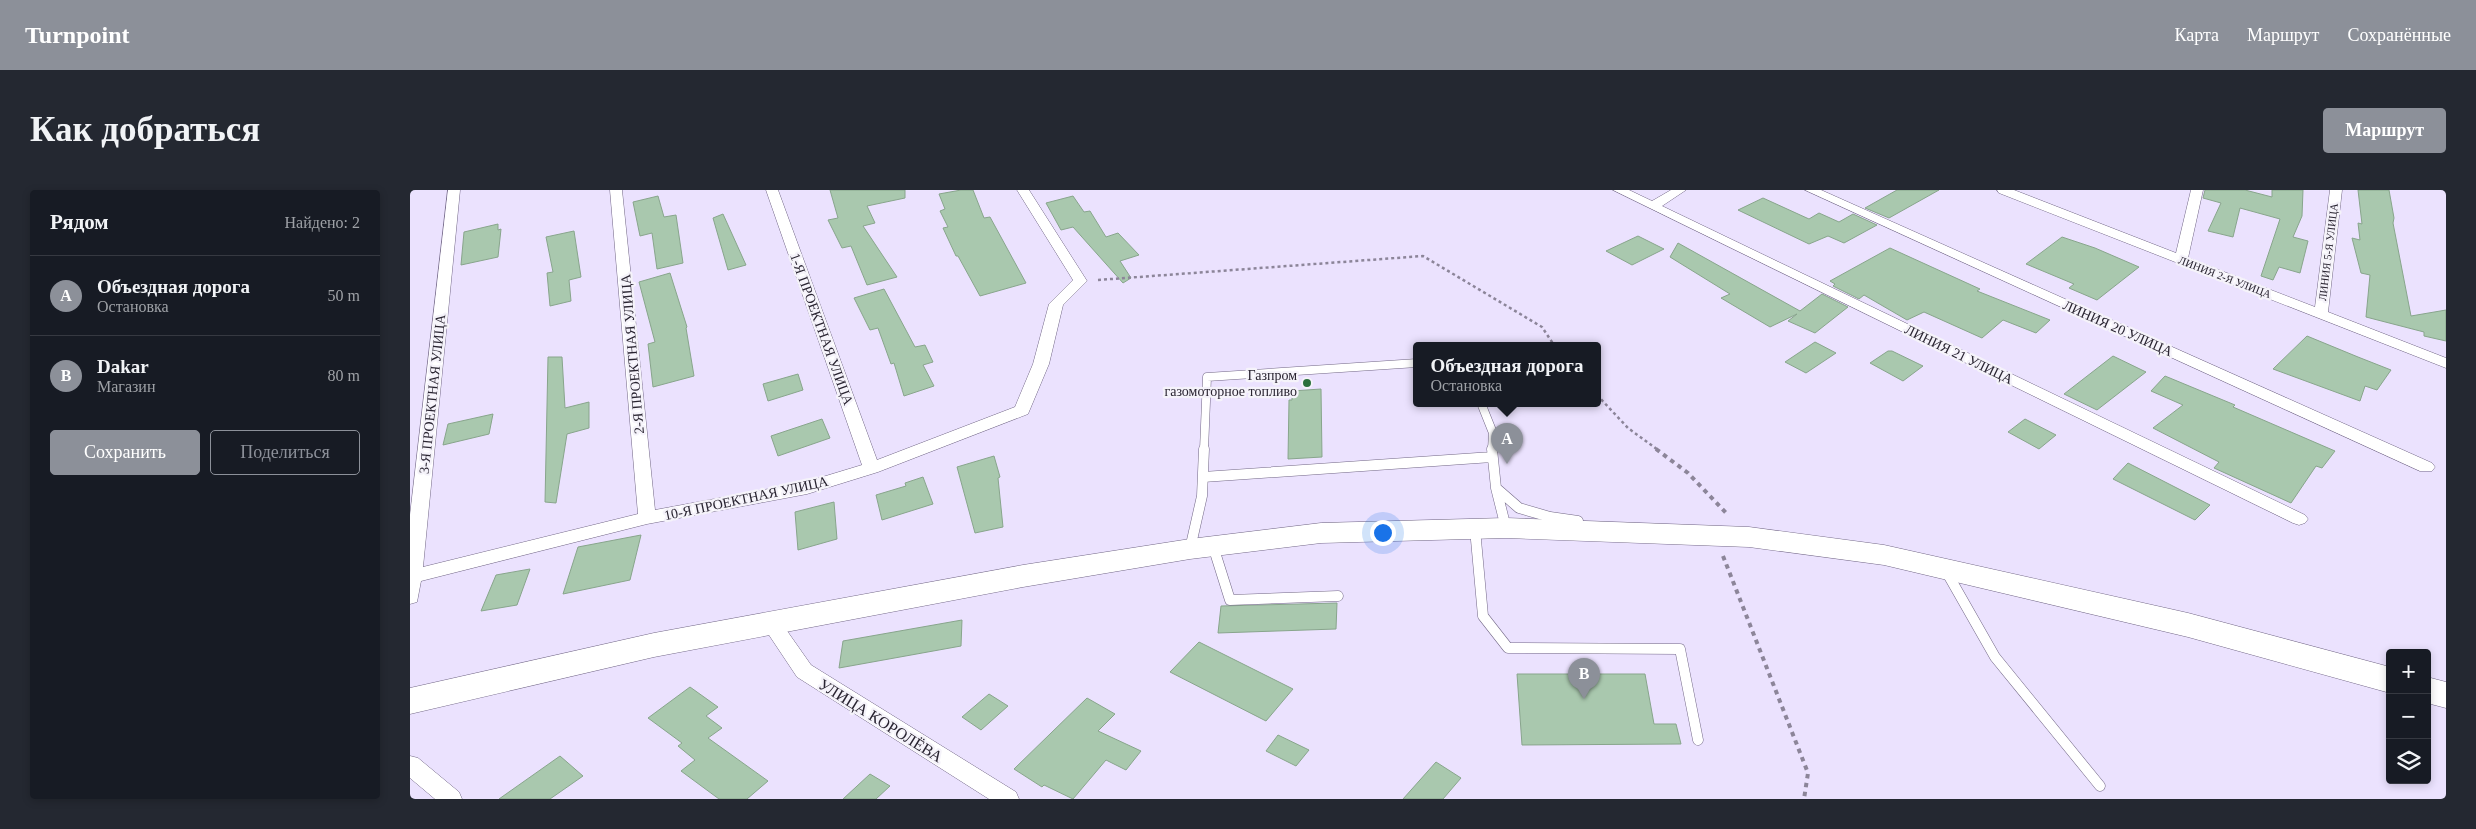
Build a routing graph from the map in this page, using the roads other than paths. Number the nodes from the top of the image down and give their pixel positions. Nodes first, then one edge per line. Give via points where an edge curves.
1 (454, 190) edge
2 (616, 190) edge
3 (772, 190) edge
4 (1024, 190) edge
5 (1619, 190) edge
6 (1680, 190) edge
7 (1811, 190) edge
8 (2003, 190) edge
9 (2197, 190) edge
10 (2336, 190) edge
11 (2033, 195) edge
12 (1652, 206) junction
13 (2181, 260) junction
14 (2321, 314) junction
15 (1413, 362) edge
16 (2446, 363) edge
17 (1483, 407) edge
18 (1492, 457) junction
19 (2426, 467) dead end
20 (872, 468) junction
21 (1203, 477) junction
22 (1496, 488) junction
23 (647, 518) junction
24 (2299, 519) dead end
25 (1506, 528) junction
26 (1475, 529) junction
27 (1688, 534) junction
28 (1201, 548) junction
29 (1945, 569) junction
30 (411, 577) edge
31 (1338, 596) dead end
32 (410, 598) edge
33 (771, 623) junction
34 (2386, 679) edge
35 (2431, 691) edge
36 (2446, 695) edge
37 (410, 701) edge
38 (1698, 740) dead end
39 (410, 765) edge
40 (2100, 786) dead end
41 (451, 799) edge
42 (1008, 799) edge

1 - 30 street, 3-Я ПРОЕКТНАЯ УЛИЦА
2 - 23 street, 2-Я ПРОЕКТНАЯ УЛИЦА
3 - 20 street, 1-Я ПРОЕКТНАЯ УЛИЦА
4 - 20 street, 10-Я ПРОЕКТНАЯ УЛИЦА via 1080,281 1056,304 1042,364 1022,410
5 - 12 street, ЛИНИЯ 21 УЛИЦА
6 - 12 street
7 - 19 street, ЛИНИЯ 20 УЛИЦА
8 - 11 street, ЛИНИЯ 2-Я УЛИЦА
9 - 13 street
10 - 14 street, ЛИНИЯ 5-Я УЛИЦА
11 - 13 street, ЛИНИЯ 2-Я УЛИЦА
12 - 24 street, ЛИНИЯ 21 УЛИЦА
13 - 14 street, ЛИНИЯ 2-Я УЛИЦА
14 - 16 street, ЛИНИЯ 2-Я УЛИЦА
15 - 21 lane via 1207,377
17 - 18 lane via 1493,433
18 - 21 lane
18 - 22 lane
20 - 23 street, 10-Я ПРОЕКТНАЯ УЛИЦА via 807,488
21 - 28 lane
22 - 25 lane
22 - 27 lane via 1519,508 1550,517
23 - 30 street, 10-Я ПРОЕКТНАЯ УЛИЦА
25 - 26 main road
25 - 27 main road
26 - 28 main road via 1321,533
26 - 38 lane via 1483,616 1508,648 1680,649
27 - 29 main road via 1749,537 1884,555
28 - 31 lane via 1230,600
28 - 33 main road via 1023,576
29 - 34 main road via 2188,625
29 - 40 lane via 1995,657
30 - 32 street, 3-Я ПРОЕКТНАЯ УЛИЦА
33 - 37 main road via 654,645
33 - 42 street, УЛИЦА КОРОЛЁВА via 804,671
35 - 36 main road
39 - 41 street

